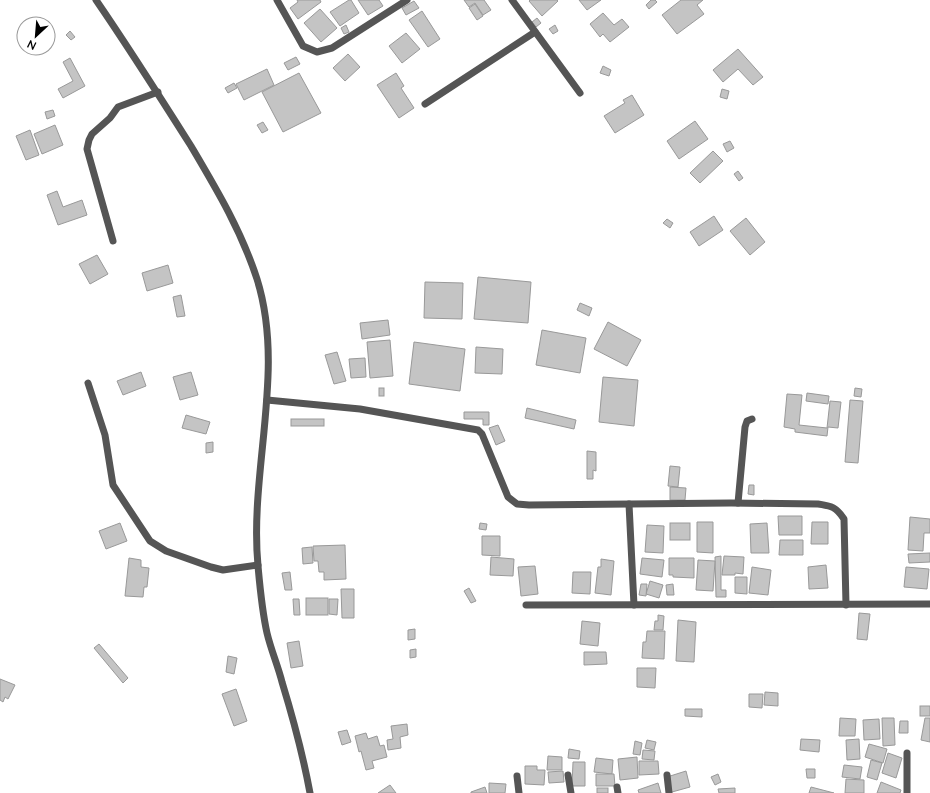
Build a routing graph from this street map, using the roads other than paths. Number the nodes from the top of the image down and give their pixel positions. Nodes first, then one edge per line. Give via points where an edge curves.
1 (96, 0) edge
2 (277, 0) edge
3 (407, 0) edge
4 (512, 0) edge
5 (535, 32) junction
6 (158, 92) junction
7 (580, 93) dead end
8 (425, 104) dead end
9 (113, 241) dead end
10 (88, 383) dead end
11 (267, 400) junction
12 (752, 419) dead end
13 (738, 503) junction
14 (629, 504) junction
15 (258, 565) junction
16 (930, 604) edge
17 (526, 605) dead end
18 (634, 605) junction
19 (846, 605) junction
20 (907, 753) dead end
21 (568, 775) dead end
22 (667, 775) dead end
23 (517, 776) dead end
24 (310, 793) edge
25 (519, 793) edge
26 (571, 793) edge
27 (669, 793) edge
28 (907, 793) edge

1 - 6 street
2 - 3 street via 303,46 317,52 332,48
4 - 5 street
5 - 7 street
5 - 8 street
6 - 9 street via 118,107 89,140 88,149
6 - 11 street via 225,203 241,235 257,280 264,309 268,349
10 - 15 street via 105,435 113,485 150,541 166,551 223,570
11 - 14 street via 360,409 478,430 482,434 508,497 517,504
11 - 15 street via 258,484
12 - 13 street via 747,421 745,427
13 - 14 street
13 - 19 street via 818,504 838,510 844,519
14 - 18 street
15 - 24 street via 267,634 293,720
16 - 19 street
17 - 18 street
18 - 19 street
20 - 28 street
21 - 26 street
22 - 27 street
23 - 25 street

